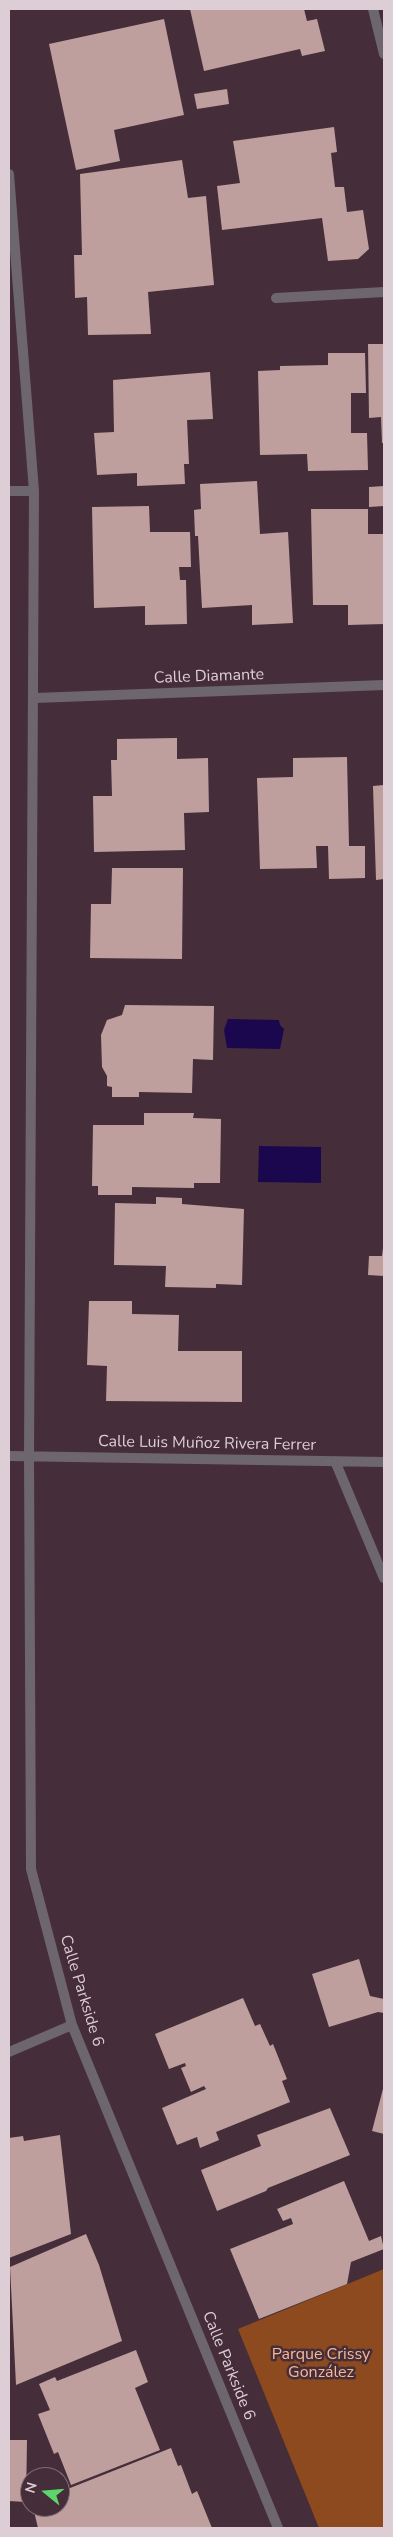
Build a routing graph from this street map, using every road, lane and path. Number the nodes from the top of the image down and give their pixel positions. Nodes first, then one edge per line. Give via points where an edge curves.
1 (373, 9) edge
2 (384, 54) edge
3 (9, 174) edge
4 (384, 292) edge
5 (276, 298) dead end
6 (9, 491) edge
7 (34, 491) junction
8 (384, 686) edge
9 (35, 698) junction
10 (9, 1456) edge
11 (29, 1456) junction
12 (335, 1461) junction
13 (384, 1462) edge
14 (384, 1578) edge
15 (72, 2025) junction
16 (9, 2052) edge
17 (278, 2528) edge

1 - 2 street
3 - 7 street, Calle Parkside 6
4 - 5 street
6 - 7 street
7 - 9 street, Calle Parkside 6
8 - 9 street, Calle Diamante
9 - 11 street, Calle Parkside 6
10 - 11 street, Calle Luis Muñoz Rivera Ferrer
11 - 12 street, Calle Luis Muñoz Rivera Ferrer
11 - 15 street, Calle Parkside 6 via 31,1869
12 - 13 street, Calle Luis Muñoz Rivera Ferrer
12 - 14 street
15 - 16 street
15 - 17 street, Calle Parkside 6

